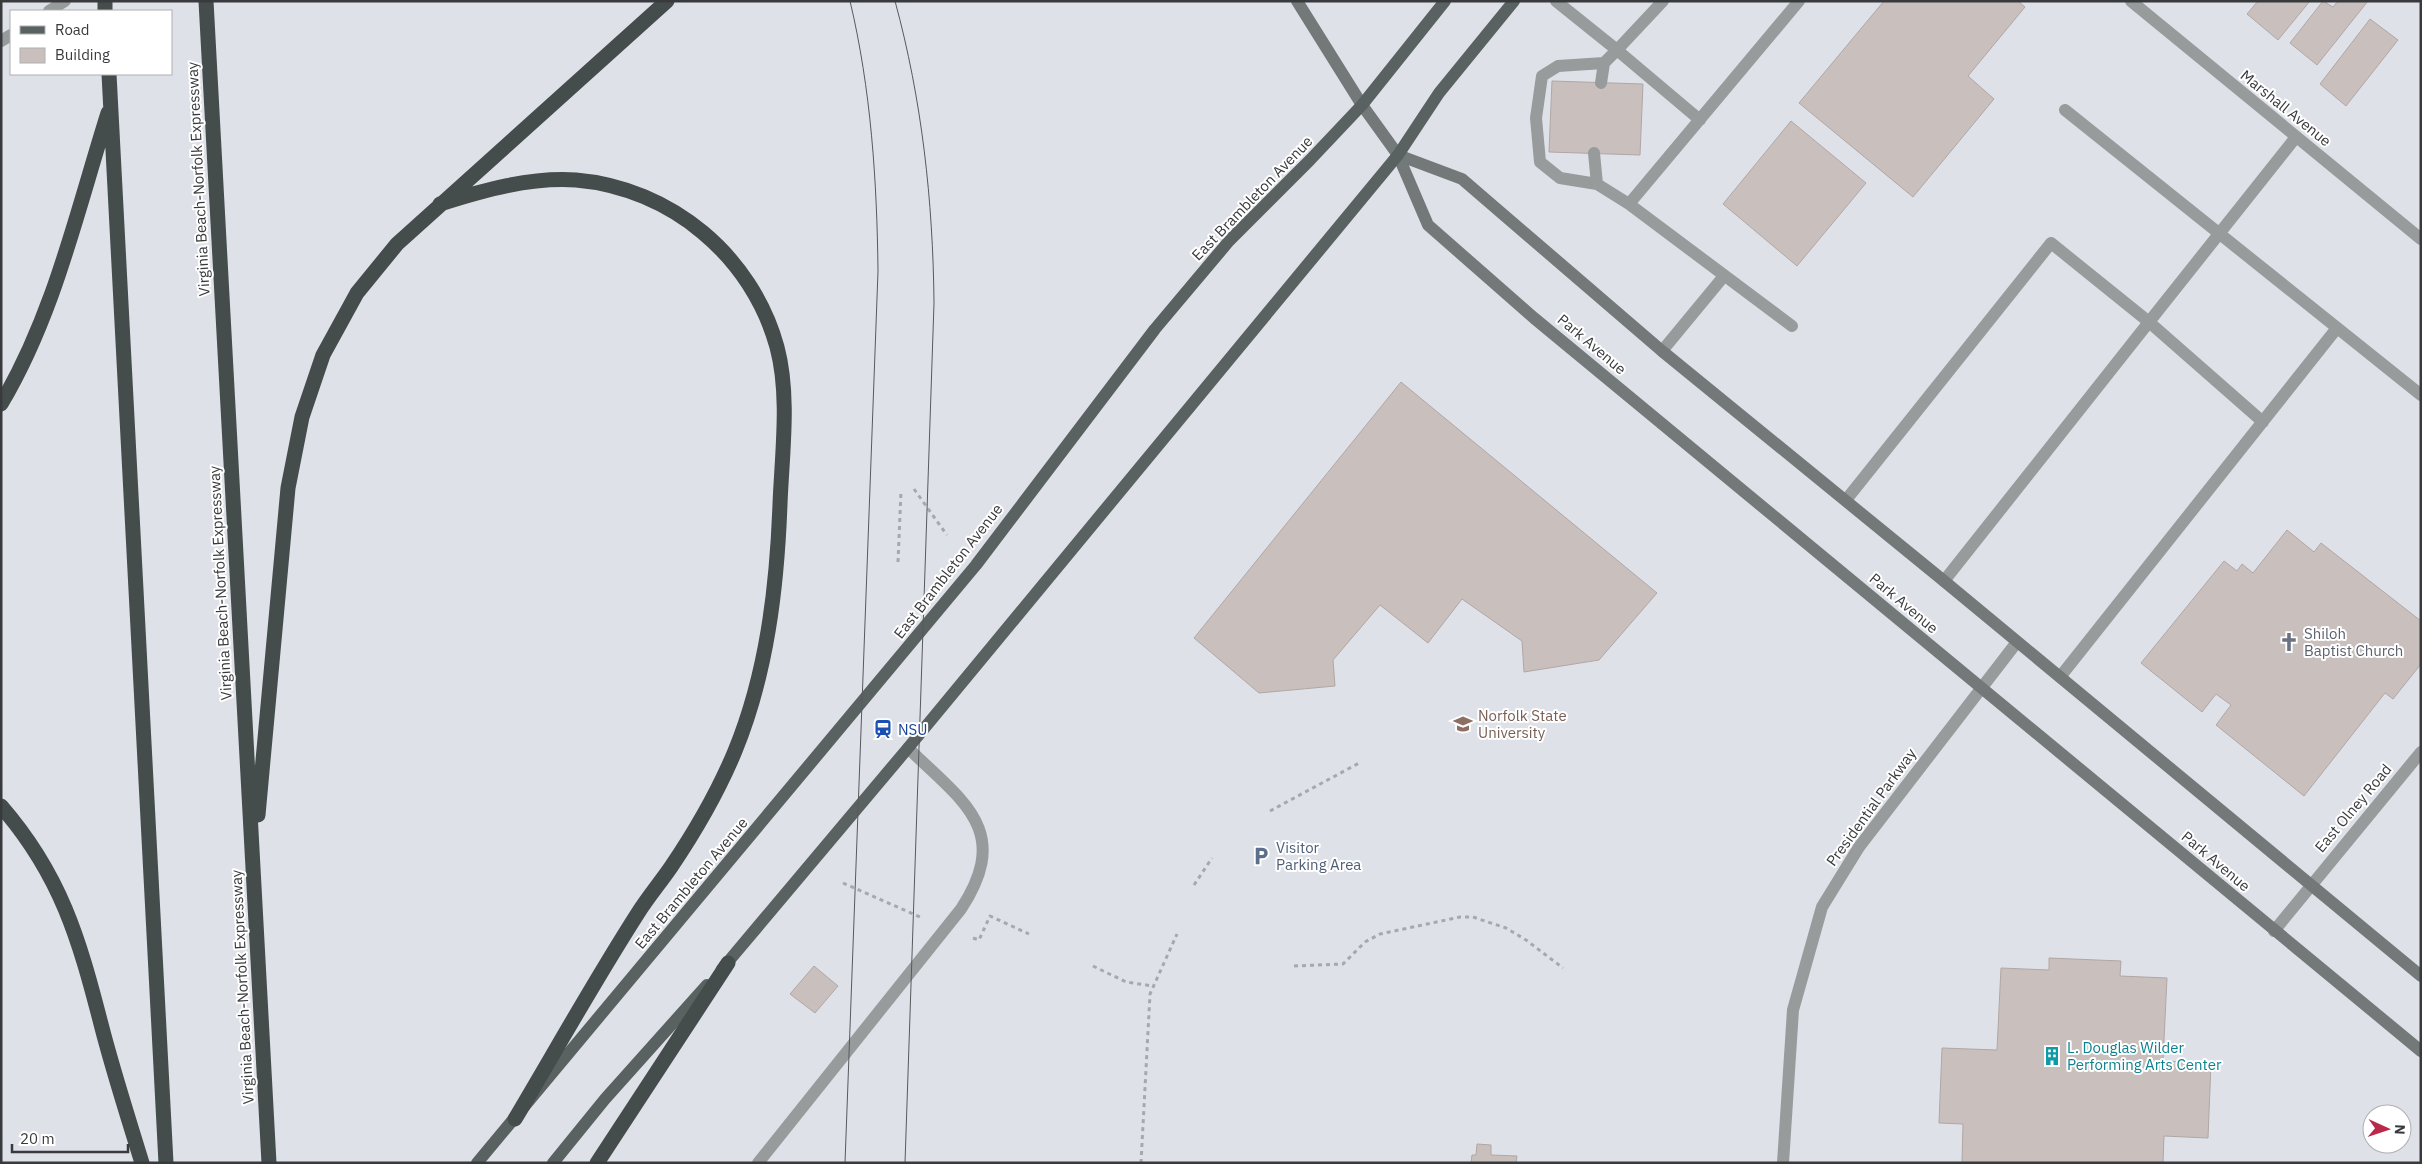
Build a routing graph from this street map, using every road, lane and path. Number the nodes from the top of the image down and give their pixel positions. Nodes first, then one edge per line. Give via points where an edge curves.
1 (65, 1) edge
2 (206, 1) edge
3 (667, 1) edge
4 (1297, 1) edge
5 (1445, 1) edge
6 (1514, 1) edge
7 (1556, 1) edge
8 (1663, 1) edge
9 (1799, 1) edge
10 (2131, 1) edge
11 (51, 10) edge
12 (1617, 50) junction
13 (1604, 63) junction
14 (109, 75) edge
15 (1601, 83) dead end
16 (111, 103) junction
17 (1362, 105) junction
18 (2066, 110) dead end
19 (1700, 120) junction
20 (2296, 137) junction
21 (1594, 154) dead end
22 (1398, 155) junction
23 (1597, 184) junction
24 (440, 204) junction
25 (1629, 204) junction
26 (2219, 234) junction
27 (2421, 240) edge
28 (1724, 276) junction
29 (2149, 322) junction
30 (1792, 326) dead end
31 (2337, 328) junction
32 (1662, 351) junction
33 (2421, 395) edge
34 (1, 404) edge
35 (2263, 422) junction
36 (914, 489) dead end
37 (901, 491) dead end
38 (1846, 500) junction
39 (947, 535) dead end
40 (898, 562) dead end
41 (1944, 581) junction
42 (2017, 642) junction
43 (2060, 677) junction
44 (1981, 687) junction
45 (908, 748) junction
46 (2421, 752) edge
47 (1362, 762) dead end
48 (1, 806) edge
49 (1270, 811) dead end
50 (1212, 858) dead end
51 (253, 869) junction
52 (843, 883) dead end
53 (1194, 885) dead end
54 (2311, 885) junction
55 (925, 919) dead end
56 (2274, 931) junction
57 (1029, 934) dead end
58 (1177, 934) dead end
59 (970, 937) dead end
60 (728, 963) junction
61 (1094, 966) dead end
62 (1294, 966) dead end
63 (1563, 968) dead end
64 (2421, 976) edge
65 (1153, 986) junction
66 (2421, 1051) edge
67 (515, 1119) junction
68 (269, 1161) edge
69 (142, 1163) edge
70 (166, 1163) edge
71 (477, 1163) edge
72 (553, 1163) edge
73 (597, 1163) edge
74 (758, 1163) edge
75 (1141, 1163) edge
76 (1783, 1163) edge

1 - 11 street
2 - 51 highway, Virginia Beach-Norfolk Expressway
3 - 24 highway
4 - 17 main road, Park Avenue
5 - 17 main road, East Brambleton Avenue
6 - 22 main road via 1439,93
7 - 12 street
8 - 12 street
9 - 19 street
10 - 20 street, Marshall Avenue
12 - 13 street
12 - 19 street
13 - 15 street
13 - 23 street via 1558,66 1542,76 1536,118 1540,162 1560,178
14 - 16 highway
16 - 34 highway via 47,307 33,344
16 - 70 highway
17 - 22 main road, Park Avenue
17 - 67 main road, East Brambleton Avenue via 1229,241 1155,329 976,565
18 - 26 street
19 - 25 street
20 - 26 street
20 - 27 street, Marshall Avenue
21 - 23 street
22 - 32 main road via 1462,179
22 - 44 main road, Park Avenue via 1428,225 1534,318
22 - 45 main road
23 - 25 street
24 - 51 highway via 397,244 357,293 322,355 302,417 284,519
24 - 67 highway via 516,184 575,180 605,184 659,203 709,236 751,286 777,349 782,382 777,569 765,650 736,749 693,832 639,911
25 - 28 street
26 - 29 street
26 - 31 street
28 - 30 street
28 - 32 street
29 - 35 street
29 - 38 street via 2051,243
29 - 41 street
31 - 33 street
31 - 35 street
32 - 38 main road
35 - 43 street
36 - 39 path
37 - 40 path
38 - 41 main road
41 - 42 main road
42 - 43 main road
42 - 44 street, Presidential Parkway
43 - 54 main road
44 - 56 main road, Park Avenue
44 - 76 street, Presidential Parkway via 1859,846 1822,908 1793,1010
45 - 60 main road
45 - 74 street via 975,816 983,842 979,874 961,909
46 - 54 street, East Olney Road
47 - 49 path
48 - 69 highway via 47,868 72,921
50 - 53 path
51 - 68 highway, Virginia Beach-Norfolk Expressway
52 - 55 path
54 - 56 street, East Olney Road
54 - 64 main road
56 - 66 main road, Park Avenue
57 - 59 path via 990,916 979,940
58 - 65 path
60 - 72 main road via 605,1099
60 - 73 highway
61 - 65 path via 1126,982
62 - 63 path via 1342,964 1365,942 1380,934 1460,917 1490,921 1506,928
65 - 75 path
67 - 71 main road, East Brambleton Avenue

